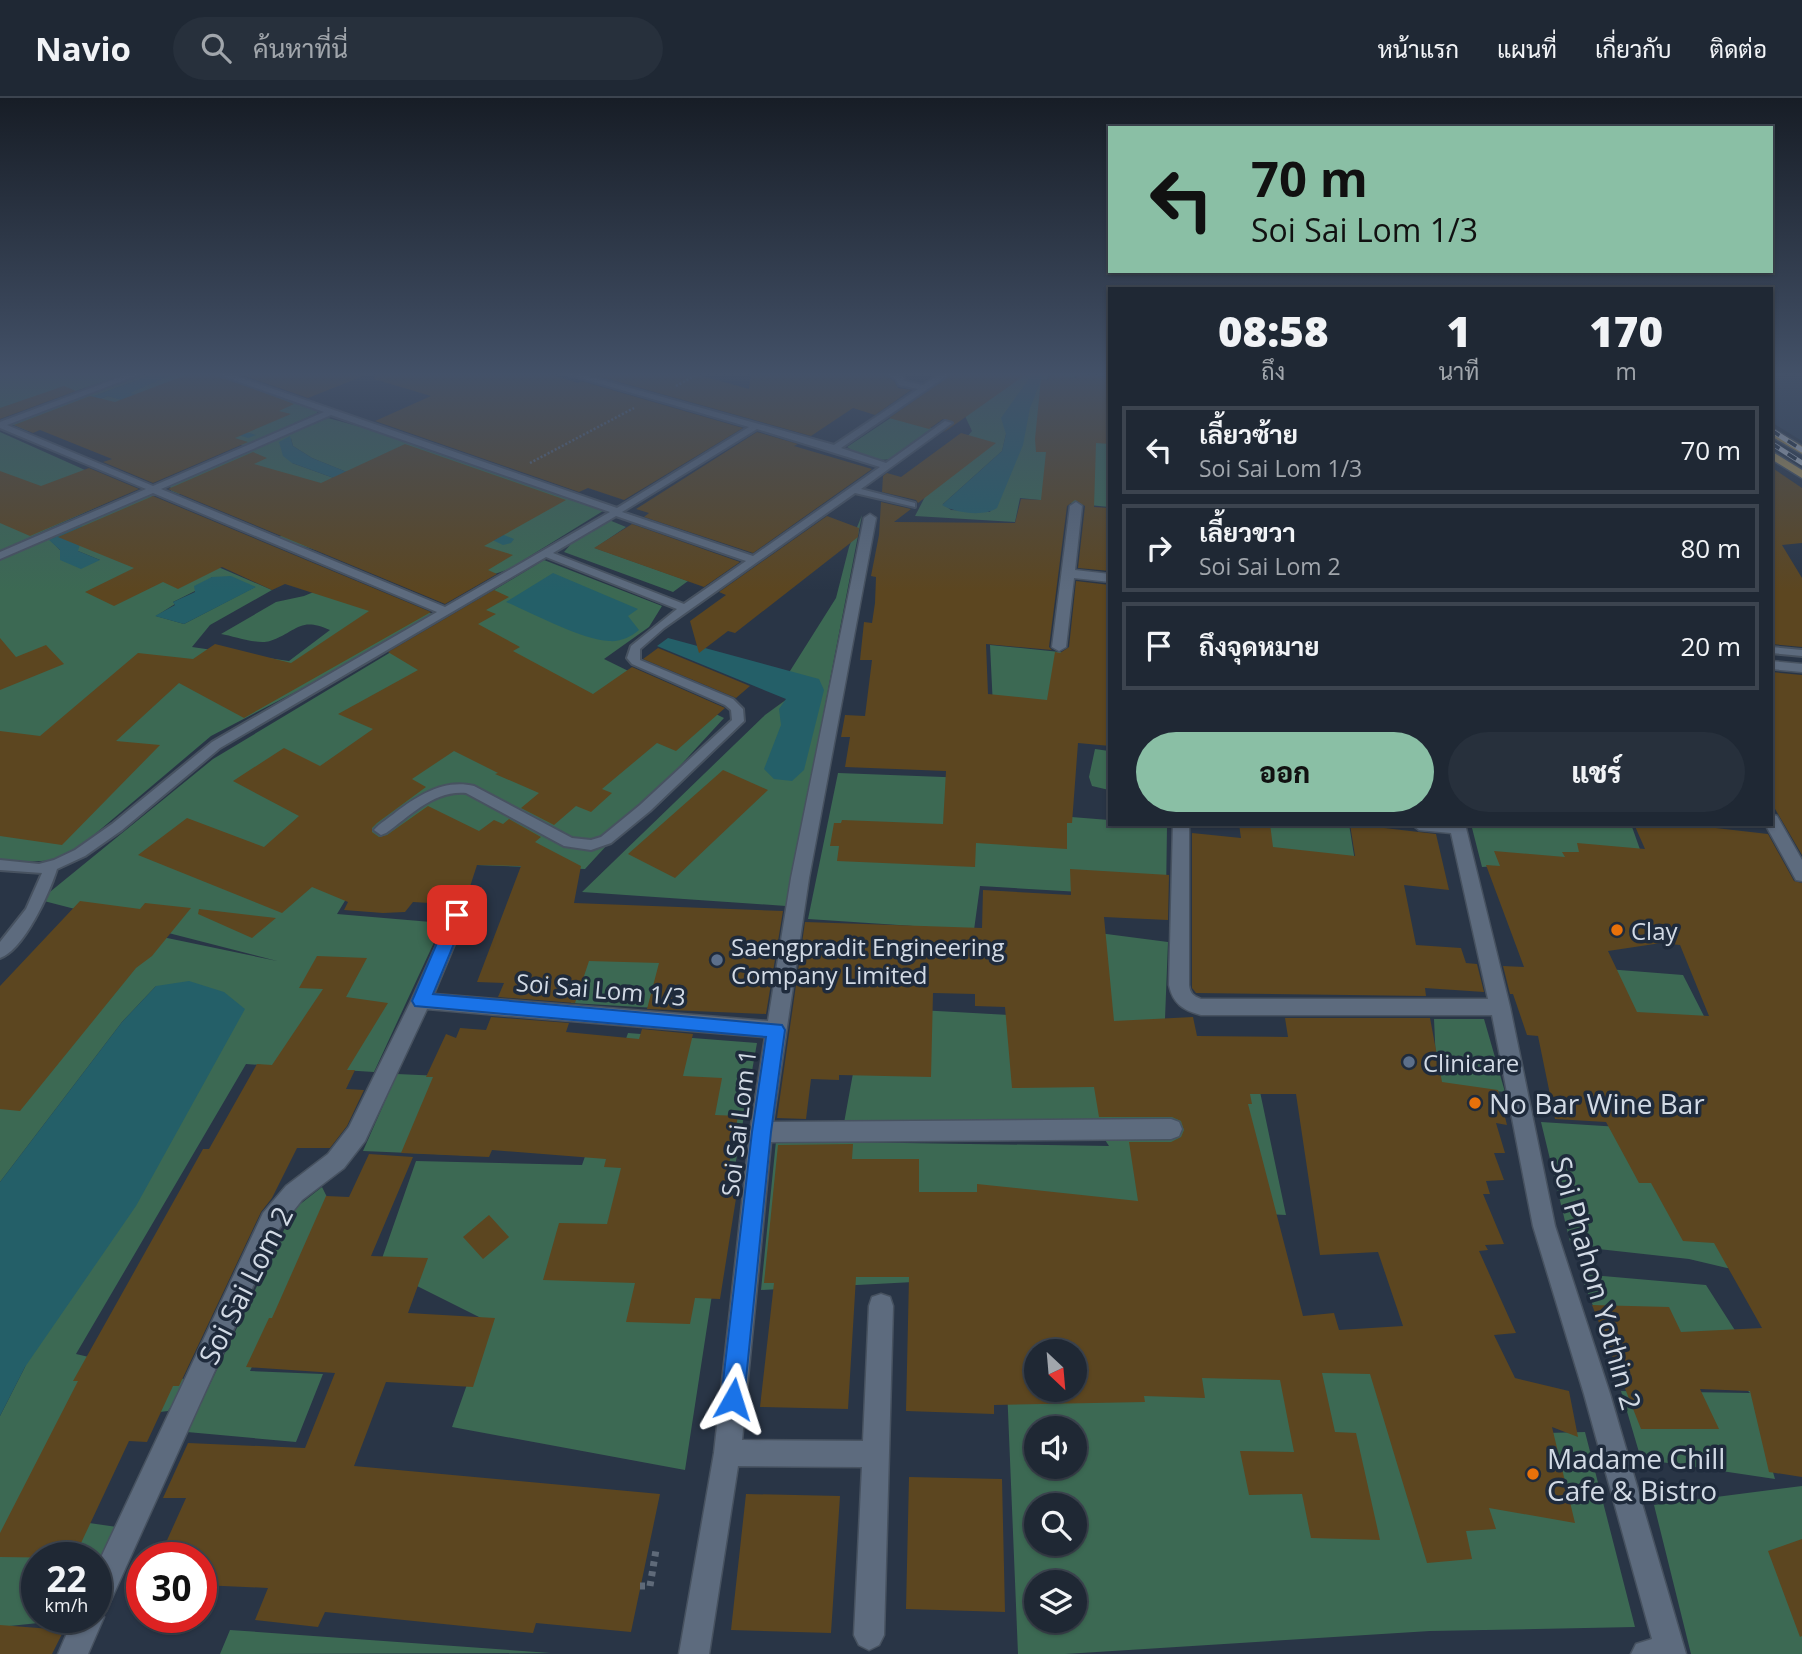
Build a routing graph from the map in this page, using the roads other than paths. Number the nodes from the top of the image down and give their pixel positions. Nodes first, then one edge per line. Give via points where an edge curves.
1 (52, 446) edge
2 (253, 446) edge
3 (428, 446) edge
4 (724, 446) edge
5 (822, 446) edge
6 (839, 446) edge
7 (916, 446) edge
8 (834, 449) junction
9 (1773, 455) edge
10 (887, 466) junction
11 (1802, 475) edge
12 (856, 489) junction
13 (151, 490) junction
14 (912, 505) dead end
15 (1076, 506) dead end
16 (617, 512) junction
17 (870, 518) dead end
18 (545, 553) junction
19 (0, 556) edge
20 (754, 560) junction
21 (1068, 573) junction
22 (1108, 578) edge
23 (685, 608) junction
24 (444, 611) junction
25 (1059, 647) dead end
26 (1773, 650) edge
27 (1802, 653) edge
28 (1773, 665) edge
29 (1802, 668) edge
30 (1773, 824) edge
31 (1181, 826) edge
32 (1457, 826) edge
33 (381, 830) dead end
34 (0, 865) edge
35 (51, 866) junction
36 (1802, 875) edge
37 (457, 915) dead end
38 (0, 952) edge
39 (421, 1001) junction
40 (1500, 1007) junction
41 (776, 1030) junction
42 (1171, 1129) dead end
43 (761, 1132) junction
44 (881, 1306) dead end
45 (727, 1453) junction
46 (875, 1454) junction
47 (112, 1565) edge
48 (82, 1633) edge
49 (869, 1635) dead end
50 (72, 1654) edge
51 (694, 1654) edge
52 (1646, 1654) edge
53 (1671, 1654) edge

1 - 13 lane
2 - 13 lane
3 - 16 lane
4 - 16 lane
5 - 8 lane
6 - 8 lane
7 - 10 lane
8 - 10 lane
9 - 11 main road
10 - 12 lane
12 - 14 lane
12 - 20 lane
13 - 19 lane
13 - 24 lane
15 - 21 street
16 - 18 lane
16 - 20 lane
17 - 41 street, Soi Sai Lom 1 via 800,878
18 - 23 lane
18 - 24 lane
20 - 23 lane
21 - 22 street
21 - 25 street
23 - 33 lane via 635,648 632,657 636,663 729,702 737,709 738,721 606,840 591,845 569,843 457,786 441,789
24 - 35 lane via 216,746 117,827 80,853
26 - 27 lane
28 - 29 street
30 - 36 street
31 - 40 street via 1180,985 1187,1003 1201,1007
32 - 40 street, Soi Phahon Yothin 2
34 - 35 lane
35 - 38 lane via 28,922
37 - 39 street, Soi Sai Lom 2
39 - 41 street, Soi Sai Lom 1/3
39 - 47 street, Soi Sai Lom 2 via 348,1149 294,1193 271,1221
40 - 53 street, Soi Phahon Yothin 2 via 1544,1226
41 - 43 street, Soi Sai Lom 1
42 - 43 street
43 - 45 street, Soi Sai Lom 1
44 - 46 street
45 - 46 street
45 - 51 street, Soi Sai Lom 1
46 - 49 street
48 - 50 street
52 - 53 street

